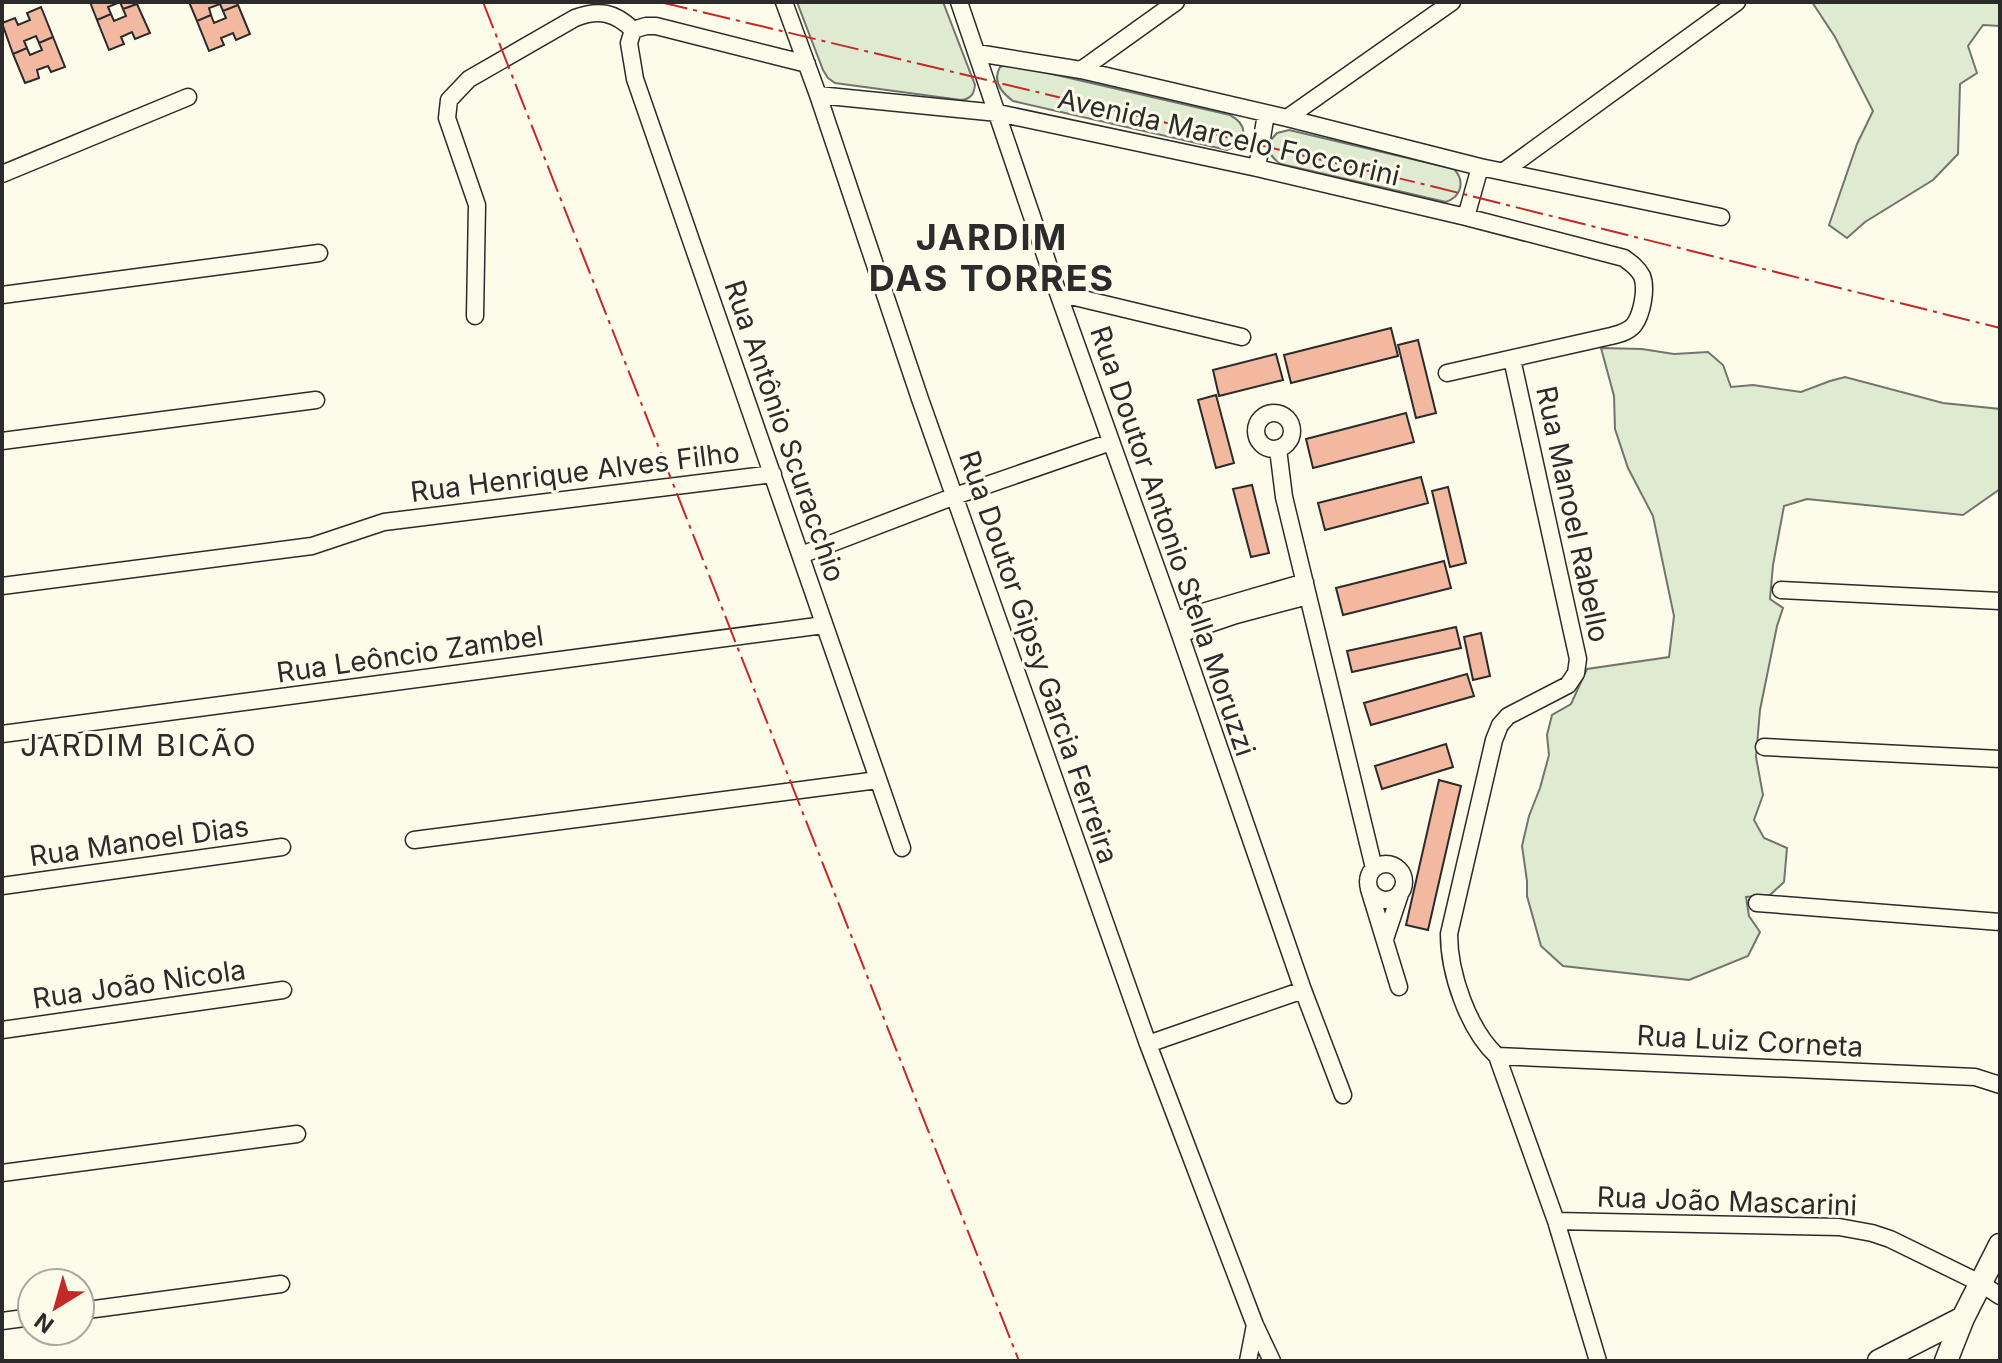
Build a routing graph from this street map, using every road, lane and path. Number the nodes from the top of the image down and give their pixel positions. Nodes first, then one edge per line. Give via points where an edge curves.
1 (784, 2) edge
2 (959, 2) edge
3 (1176, 2) edge
4 (1452, 2) edge
5 (1737, 2) edge
6 (633, 30) junction
7 (977, 53) junction
8 (807, 64) junction
9 (1081, 70) junction
10 (818, 95) junction
11 (188, 97) dead end
12 (998, 113) junction
13 (1266, 114) junction
14 (1287, 118) junction
15 (1480, 167) junction
16 (1257, 168) junction
17 (1504, 171) junction
18 (2, 174) edge
19 (1466, 217) junction
20 (1721, 217) dead end
21 (319, 253) dead end
22 (1058, 293) junction
23 (2, 295) edge
24 (475, 316) dead end
25 (1242, 337) dead end
26 (1512, 359) junction
27 (1447, 373) dead end
28 (316, 400) dead end
29 (2, 441) edge
30 (1111, 442) junction
31 (1278, 449) dead end
32 (773, 474) junction
33 (955, 496) junction
34 (801, 555) junction
35 (2, 586) edge
36 (1306, 589) junction
37 (1781, 590) dead end
38 (2000, 601) edge
39 (824, 625) junction
40 (1178, 627) junction
41 (2, 734) edge
42 (1764, 747) dead end
43 (2000, 759) edge
44 (878, 780) junction
45 (414, 840) dead end
46 (282, 847) dead end
47 (902, 848) dead end
48 (1374, 868) junction
49 (2, 886) edge
50 (1368, 887) junction
51 (1402, 890) junction
52 (1757, 903) dead end
53 (2000, 922) edge
54 (1385, 939) junction
55 (1399, 987) dead end
56 (283, 990) dead end
57 (1303, 990) junction
58 (2, 1030) edge
59 (1148, 1044) junction
60 (1497, 1056) junction
61 (2000, 1085) edge
62 (1343, 1095) dead end
63 (297, 1134) dead end
64 (2, 1173) edge
65 (1556, 1221) junction
66 (2000, 1245) edge
67 (1980, 1283) junction
68 (281, 1284) dead end
69 (2000, 1296) edge
70 (96, 1309) edge
71 (1963, 1318) junction
72 (1255, 1325) junction
73 (1248, 1361) edge
74 (1272, 1361) edge
75 (1598, 1361) edge
76 (1879, 1361) edge
77 (1946, 1361) edge

1 - 8 street, Rua Doutor Gipsy Garcia Ferreira
2 - 7 street, Rua Doutor Antonio Stella Moruzzi
3 - 9 street
4 - 14 street
5 - 17 street
6 - 8 street via 656,26
6 - 24 street via 606,14 575,18 469,79 449,100 447,118 477,205
6 - 32 street, Rua Antônio Scuracchio via 629,43 635,79
7 - 9 street, Avenida Marcelo Foccorini
7 - 12 street, Rua Doutor Antonio Stella Moruzzi
8 - 10 street, Rua Doutor Gipsy Garcia Ferreira
9 - 13 street, Avenida Marcelo Foccorini
10 - 12 street, Avenida Marcelo Foccorini
10 - 33 street, Rua Doutor Gipsy Garcia Ferreira
11 - 18 street
12 - 16 street, Avenida Marcelo Foccorini
12 - 22 street, Rua Doutor Antonio Stella Moruzzi
13 - 14 street, Avenida Marcelo Foccorini
13 - 16 street
14 - 15 street, Avenida Marcelo Foccorini
15 - 17 street, Avenida Marcelo Foccorini
15 - 19 street
16 - 19 street, Avenida Marcelo Foccorini
17 - 20 street, Avenida Marcelo Foccorini
19 - 26 street, Avenida Marcelo Foccorini via 1624,258 1643,279 1642,303 1628,330
21 - 23 street
22 - 25 street
22 - 30 street, Rua Doutor Antonio Stella Moruzzi
26 - 27 street
26 - 60 street, Rua Manoel Rabello via 1578,659 1568,685 1500,725 1449,934 1452,969 1472,1021
28 - 29 street
30 - 33 street
30 - 40 street, Rua Doutor Antonio Stella Moruzzi
31 - 36 street
32 - 34 street, Rua Antônio Scuracchio
32 - 35 street, Rua Henrique Alves Filho via 384,522 312,546
33 - 34 street
33 - 59 street, Rua Doutor Gipsy Garcia Ferreira
34 - 39 street, Rua Antônio Scuracchio
36 - 40 street via 1236,615
36 - 48 street
37 - 38 street
39 - 41 street, Rua Leôncio Zambel
39 - 44 street, Rua Antônio Scuracchio
40 - 57 street, Rua Doutor Antonio Stella Moruzzi
42 - 43 street
44 - 45 street
44 - 47 street, Rua Antônio Scuracchio
46 - 49 street, Rua Manoel Dias
48 - 50 street
48 - 51 street via 1395,866 1403,877
50 - 51 street via 1384,900
50 - 54 street
51 - 54 street
52 - 53 street
54 - 55 street
56 - 58 street, Rua João Nicola
57 - 59 street
57 - 62 street, Rua Doutor Antonio Stella Moruzzi
59 - 72 street, Rua Doutor Gipsy Garcia Ferreira
60 - 61 street, Rua Luiz Corneta via 1975,1077
60 - 65 street, Rua Manoel Rabello
63 - 64 street
65 - 67 street, Rua João Mascarini via 1839,1227 1890,1239
65 - 75 street, Rua Manoel Rabello
66 - 67 street
67 - 69 street, Rua João Mascarini
67 - 71 street
68 - 70 street
71 - 76 street
71 - 77 street
72 - 73 street
72 - 74 street, Rua Doutor Gipsy Garcia Ferreira

